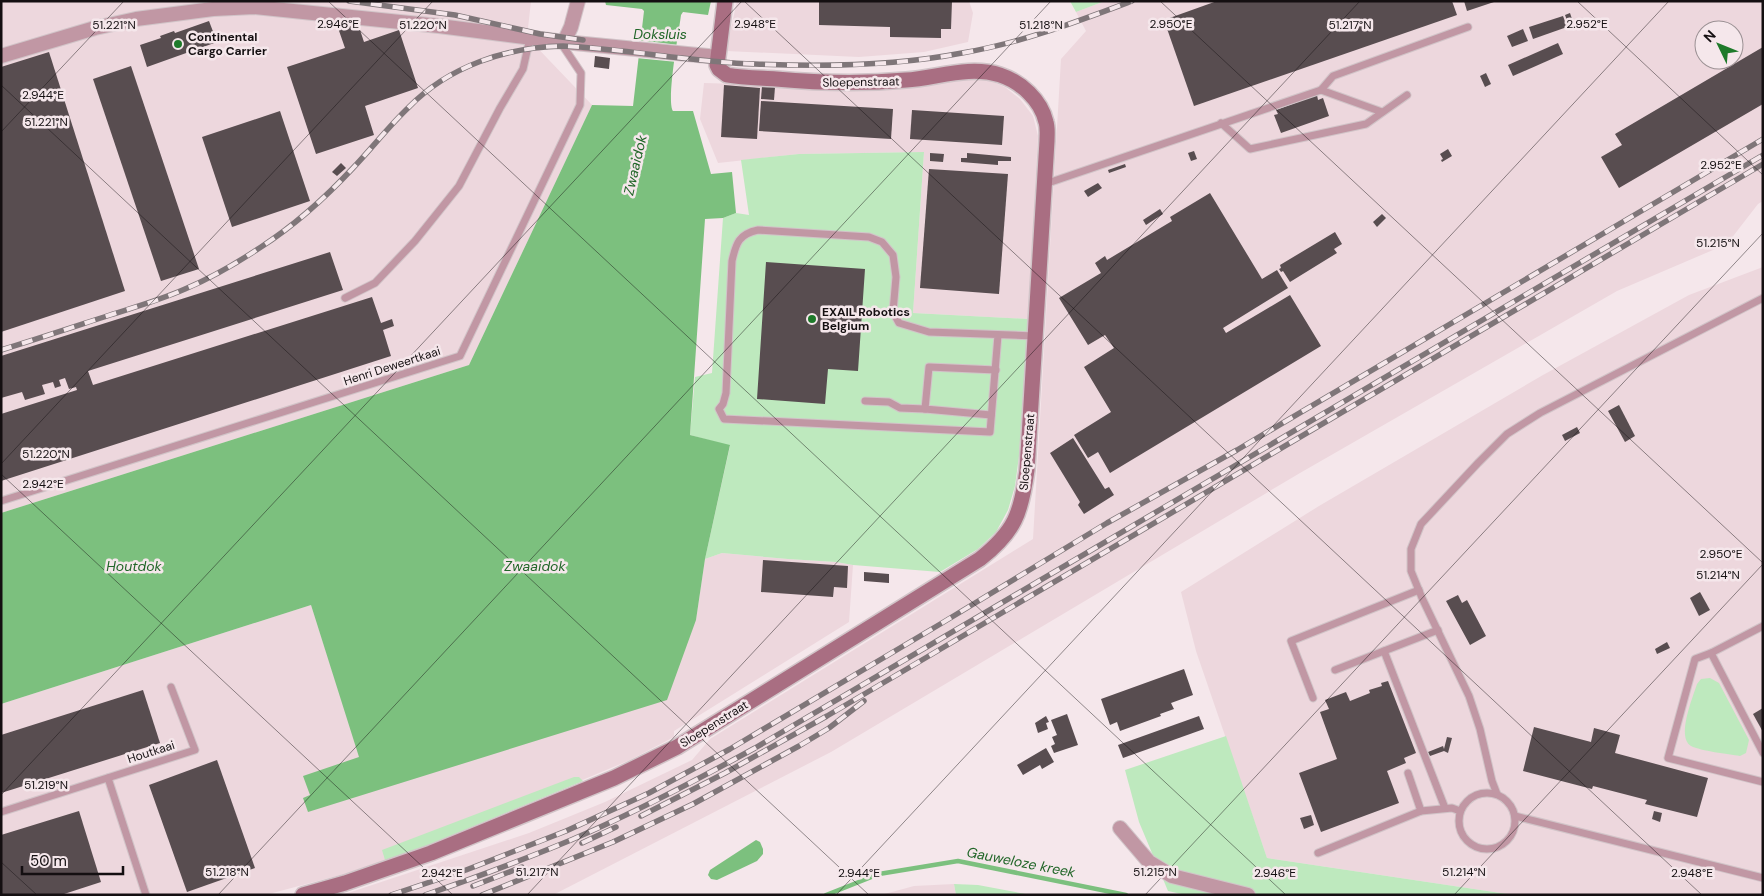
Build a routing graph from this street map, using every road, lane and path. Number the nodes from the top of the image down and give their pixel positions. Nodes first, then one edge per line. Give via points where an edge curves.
1 (578, 1) edge
2 (725, 1) edge
3 (1468, 27) dead end
4 (530, 38) junction
5 (564, 42) junction
6 (1, 56) edge
7 (718, 57) junction
8 (1320, 90) junction
9 (1407, 95) dead end
10 (1382, 112) junction
11 (1221, 123) junction
12 (1045, 184) junction
13 (345, 298) dead end
14 (1763, 298) edge
15 (998, 335) junction
16 (1035, 336) junction
17 (996, 370) junction
18 (865, 401) dead end
19 (925, 409) junction
20 (992, 415) junction
21 (1, 501) edge
22 (1419, 590) junction
23 (1763, 626) edge
24 (1438, 630) junction
25 (1384, 651) junction
26 (1711, 653) junction
27 (1335, 670) dead end
28 (172, 687) dead end
29 (1313, 698) dead end
30 (1763, 753) edge
31 (1408, 773) dead end
32 (108, 778) junction
33 (1763, 782) edge
34 (1497, 794) junction
35 (1445, 808) junction
36 (1421, 811) junction
37 (1460, 811) junction
38 (1, 812) edge
39 (1515, 816) junction
40 (1120, 828) dead end
41 (1318, 853) dead end
42 (1763, 878) edge
43 (146, 895) edge
44 (303, 895) edge
45 (1248, 895) edge

1 - 5 street
2 - 7 street
3 - 8 lane via 1332,76
4 - 5 street
4 - 6 street via 283,10 213,9 172,13 95,28
4 - 13 lane via 523,69 459,186 415,241 375,283
5 - 7 street
5 - 21 lane, Henri Deweertkaai via 580,73 580,105 460,356
7 - 12 street, Sloepenstraat via 717,65 732,76 825,83 880,83 977,71 1002,76 1030,93 1040,106 1046,123
8 - 10 lane
8 - 11 lane
9 - 10 lane
10 - 11 lane via 1366,124 1250,149
11 - 12 lane
12 - 16 street, Sloepenstraat
14 - 22 lane via 1540,413 1507,434 1421,524 1411,549 1411,571
15 - 16 lane
15 - 17 lane
15 - 20 lane via 929,332 899,323 894,312 896,277 893,255 882,242 869,237 758,230 746,232 736,245 732,261 726,393 719,409 724,419 990,432
16 - 44 street, Sloepenstraat via 1023,496 1010,531 980,559 677,747 622,775 431,853
17 - 19 lane via 929,366
17 - 20 lane
18 - 19 lane
19 - 20 lane
22 - 24 lane
22 - 29 lane via 1291,641
23 - 26 lane
24 - 25 lane
24 - 34 lane via 1469,696
25 - 27 lane
25 - 35 lane
26 - 30 lane
26 - 33 lane via 1695,659 1668,758
28 - 32 lane, Houtkaai via 195,750
31 - 36 lane
32 - 38 lane, Houtkaai
32 - 43 lane
34 - 37 lane via 1482,793 1468,799
34 - 39 lane via 1509,803
35 - 36 lane
35 - 37 lane
36 - 41 lane
37 - 39 lane via 1458,824 1463,836 1472,845 1484,849 1497,848 1508,840 1514,829
39 - 42 lane
40 - 45 street via 1149,862 1172,876

